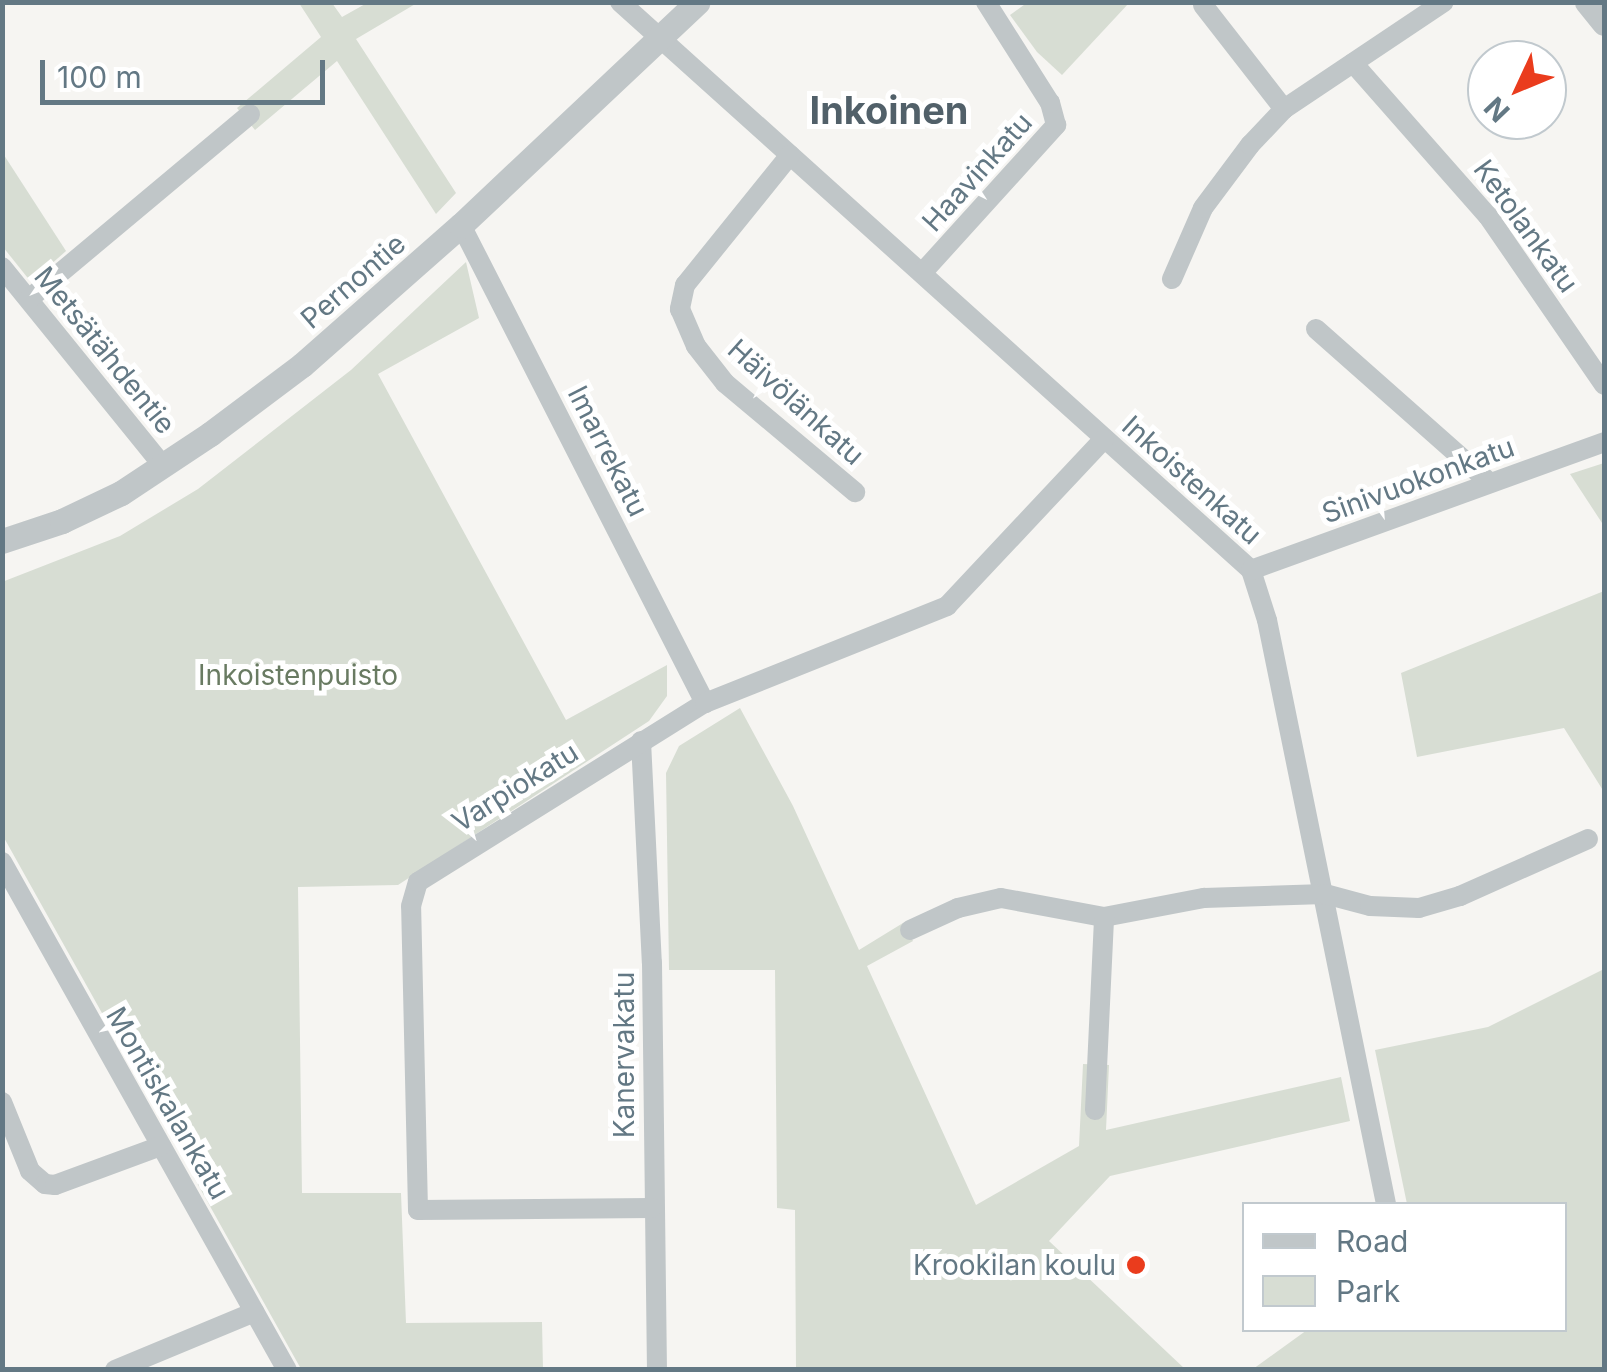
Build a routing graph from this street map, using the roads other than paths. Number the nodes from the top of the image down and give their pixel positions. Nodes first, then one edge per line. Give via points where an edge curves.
1 (620, 2) edge
2 (698, 2) edge
3 (986, 2) edge
4 (1444, 2) edge
5 (1587, 2) edge
6 (1203, 5) dead end
7 (1416, 9) edge
8 (1604, 23) edge
9 (658, 38) junction
10 (1353, 63) junction
11 (1284, 109) junction
12 (250, 114) dead end
13 (790, 156) junction
14 (462, 224) junction
15 (2, 268) edge
16 (922, 273) junction
17 (1172, 278) dead end
18 (29, 299) junction
19 (1316, 329) dead end
20 (1604, 385) edge
21 (1104, 439) junction
22 (1604, 442) edge
23 (164, 466) junction
24 (1490, 483) junction
25 (855, 492) dead end
26 (2, 541) edge
27 (1250, 570) junction
28 (705, 703) junction
29 (640, 740) junction
30 (1588, 839) dead end
31 (2, 862) edge
32 (1325, 894) junction
33 (1104, 916) junction
34 (910, 930) dead end
35 (2, 1102) edge
36 (1094, 1110) dead end
37 (161, 1146) junction
38 (1386, 1202) edge
39 (652, 1208) junction
40 (254, 1312) junction
41 (115, 1370) edge
42 (287, 1370) edge
43 (657, 1370) edge

1 - 9 street, Inkoistenkatu
2 - 9 street, Pernontie
3 - 16 street, Haavinkatu via 1050,103 1056,125
4 - 7 street
5 - 8 street
6 - 11 street
7 - 10 street
9 - 13 street, Inkoistenkatu
9 - 14 street, Pernontie
10 - 11 street
10 - 20 street, Ketolankatu via 1488,216
11 - 17 street via 1203,208
12 - 18 street
13 - 16 street, Inkoistenkatu
13 - 25 street, Häivölänkatu via 685,285 680,308 696,346 725,383
14 - 23 street, Pernontie via 317,353
14 - 28 street, Imarrekatu
15 - 18 street, Metsätähdentie
16 - 21 street, Inkoistenkatu
18 - 23 street, Metsätähdentie
19 - 24 street
21 - 27 street, Inkoistenkatu
21 - 28 street, Varpiokatu via 947,606
22 - 24 street, Sinivuokonkatu
23 - 26 street, Pernontie via 62,520
24 - 27 street, Sinivuokonkatu
27 - 32 street, Inkoistenkatu via 1268,620
28 - 29 street, Varpiokatu
29 - 39 street, Kanervakatu via 652,963
29 - 39 street, Varpiokatu via 418,882 411,906 418,1210
30 - 32 street via 1418,908 1370,906
31 - 37 street, Montiskalankatu
32 - 33 street via 1204,898
32 - 38 street, Inkoistenkatu
33 - 34 street via 1001,898 979,900
33 - 36 street
35 - 37 street via 30,1170 44,1184
37 - 40 street, Montiskalankatu
39 - 43 street, Kanervakatu
40 - 41 street
40 - 42 street, Montiskalankatu

